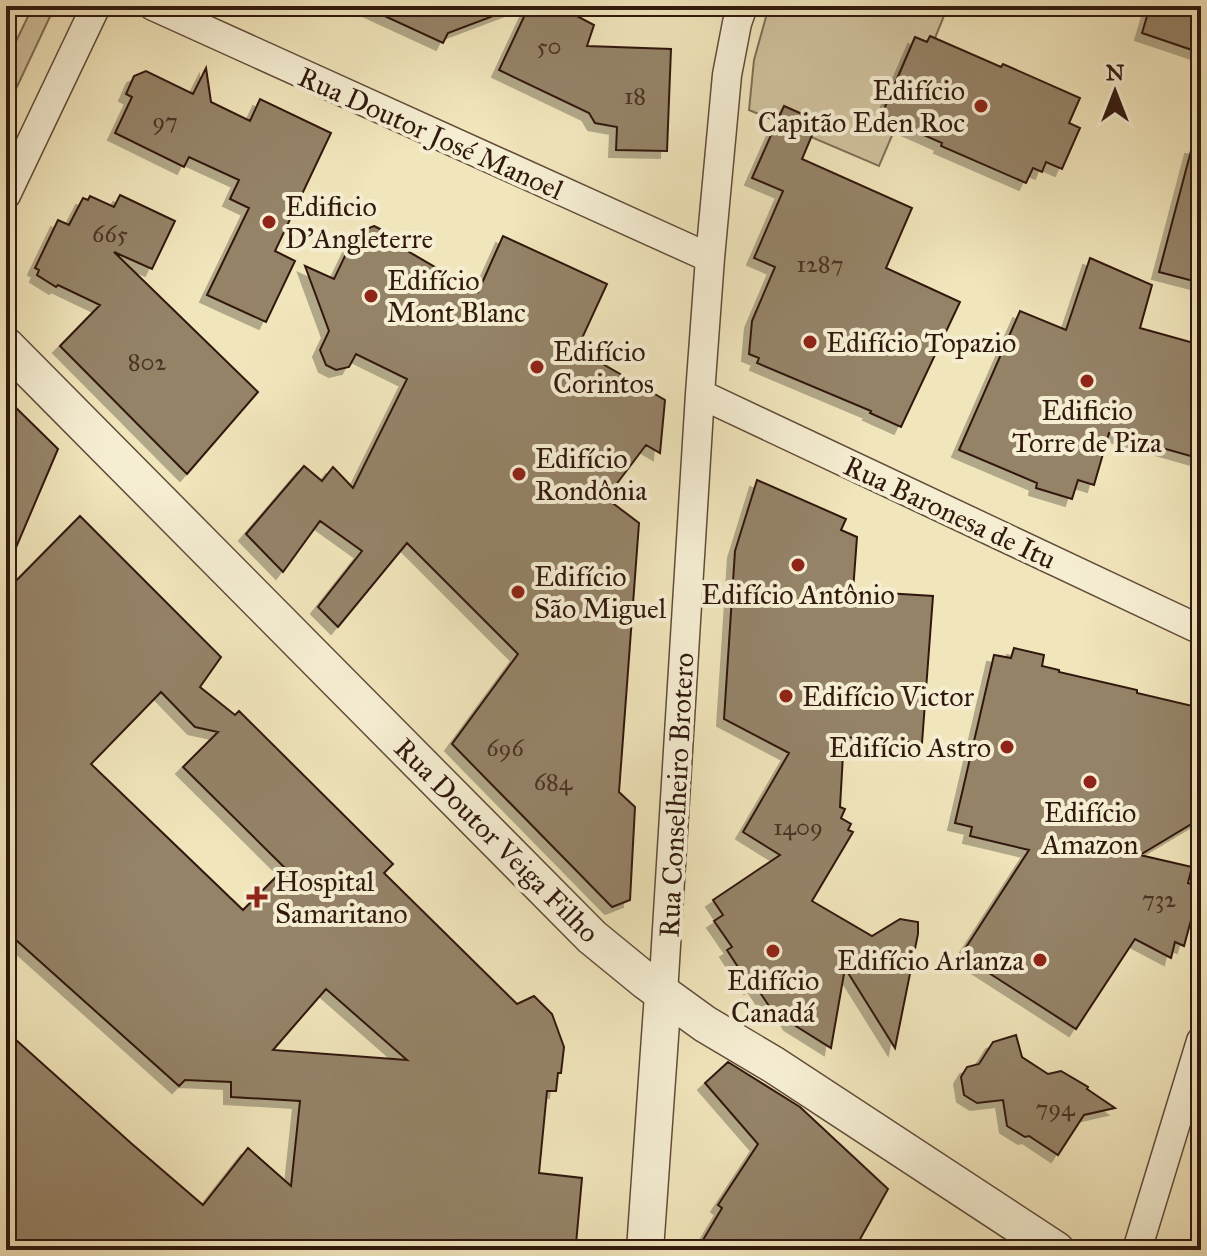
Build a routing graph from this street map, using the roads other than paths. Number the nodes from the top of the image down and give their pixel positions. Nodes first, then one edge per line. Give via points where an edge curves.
1 (96, 6) edge
2 (153, 6) edge
3 (743, 6) edge
4 (6, 195) edge
5 (710, 258) junction
6 (6, 346) edge
7 (700, 394) junction
8 (1201, 630) edge
9 (663, 994) junction
10 (1201, 1041) edge
11 (645, 1250) edge
12 (1056, 1250) edge
13 (1137, 1250) edge

1 - 4 street
2 - 5 street, Rua Doutor José Manoel
3 - 5 street, Rua Conselheiro Brotero via 727,75
5 - 7 street, Rua Conselheiro Brotero
6 - 9 street, Rua Doutor Veiga Filho via 592,937
7 - 8 street, Rua Baronesa de Itu
7 - 9 street, Rua Conselheiro Brotero
9 - 11 street, Rua Conselheiro Brotero
9 - 12 street, Rua Doutor Veiga Filho
10 - 13 street

